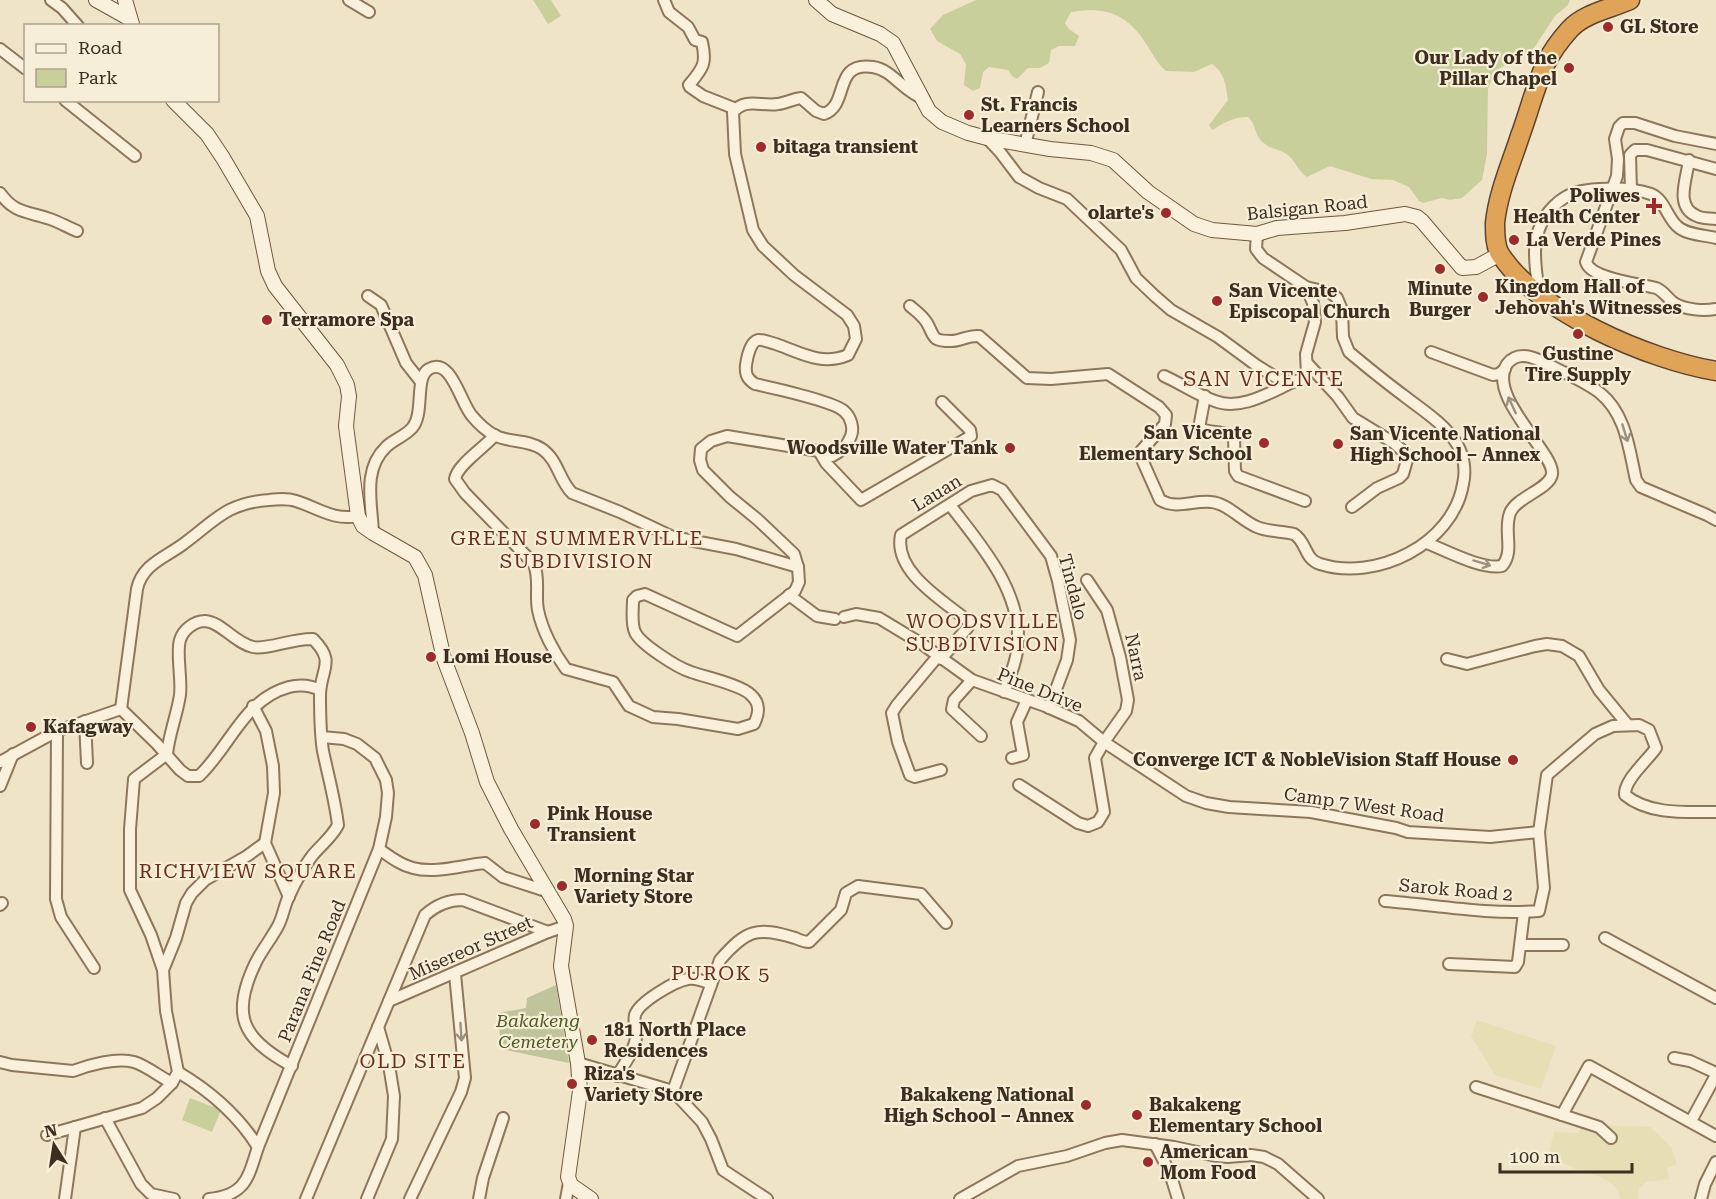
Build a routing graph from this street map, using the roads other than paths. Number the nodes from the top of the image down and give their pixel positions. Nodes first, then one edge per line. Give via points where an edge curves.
1 (51, 0) edge
2 (96, 0) edge
3 (125, 0) edge
4 (349, 0) edge
5 (664, 0) edge
6 (816, 0) edge
7 (1630, 0) edge
8 (369, 12) dead end
9 (131, 22) edge
10 (76, 24) edge
11 (0, 49) edge
12 (24, 67) edge
13 (1038, 92) dead end
14 (924, 99) junction
15 (68, 102) edge
16 (175, 102) edge
17 (736, 109) junction
18 (987, 138) junction
19 (1716, 144) edge
20 (1025, 145) junction
21 (135, 156) dead end
22 (1689, 160) junction
23 (1716, 169) edge
24 (1612, 189) junction
25 (1631, 191) junction
26 (0, 193) edge
27 (1716, 219) edge
28 (77, 231) dead end
29 (1257, 234) junction
30 (1716, 238) edge
31 (1500, 254) junction
32 (1306, 287) junction
33 (1539, 295) junction
34 (368, 296) dead end
35 (910, 306) dead end
36 (1716, 309) edge
37 (1431, 352) dead end
38 (1307, 363) junction
39 (1505, 369) junction
40 (1716, 371) edge
41 (1164, 376) dead end
42 (422, 382) junction
43 (1292, 382) junction
44 (1204, 396) junction
45 (942, 402) dead end
46 (495, 435) junction
47 (819, 451) junction
48 (998, 487) joint
49 (1305, 501) dead end
50 (950, 505) junction
51 (1352, 507) dead end
52 (357, 516) junction
53 (1716, 520) edge
54 (373, 533) junction
55 (1427, 543) junction
56 (798, 567) junction
57 (1087, 579) dead end
58 (789, 595) junction
59 (940, 658) junction
60 (1447, 659) dead end
61 (972, 680) junction
62 (320, 690) junction
63 (1004, 692) junction
64 (1028, 700) junction
65 (253, 706) junction
66 (1049, 708) junction
67 (121, 709) junction
68 (85, 721) junction
69 (1627, 724) junction
70 (57, 730) junction
71 (981, 736) dead end
72 (322, 737) junction
73 (1104, 742) junction
74 (13, 754) junction
75 (166, 754) junction
76 (1012, 758) dead end
77 (0, 762) edge
78 (87, 763) dead end
79 (941, 770) dead end
80 (1019, 785) dead end
81 (0, 786) edge
82 (1186, 796) joint
83 (1716, 812) edge
84 (1539, 832) junction
85 (265, 843) junction
86 (379, 849) junction
87 (549, 892) junction
88 (289, 897) junction
89 (1385, 901) dead end
90 (1524, 912) junction
91 (946, 923) dead end
92 (567, 926) junction
93 (548, 932) junction
94 (1605, 938) dead end
95 (1521, 945) junction
96 (1563, 945) dead end
97 (1449, 964) dead end
98 (94, 968) dead end
99 (163, 970) junction
100 (455, 974) junction
101 (711, 984) junction
102 (1716, 998) edge
103 (389, 1001) junction
104 (378, 1028) junction
105 (1674, 1058) dead end
106 (0, 1062) edge
107 (578, 1063) junction
108 (292, 1066) junction
109 (178, 1072) junction
110 (1716, 1074) edge
111 (617, 1076) junction
112 (172, 1083) junction
113 (1476, 1087) dead end
114 (673, 1091) junction
115 (1562, 1115) junction
116 (105, 1118) junction
117 (503, 1118) dead end
118 (1690, 1121) junction
119 (75, 1127) junction
120 (47, 1135) dead end
121 (1716, 1136) edge
122 (1611, 1138) dead end
123 (1155, 1144) junction
124 (258, 1147) junction
125 (1716, 1162) edge
126 (570, 1183) junction
127 (65, 1199) edge
128 (174, 1199) edge
129 (209, 1199) edge
130 (306, 1199) edge
131 (367, 1199) edge
132 (410, 1199) edge
133 (479, 1199) edge
134 (566, 1199) edge
135 (591, 1199) edge
136 (767, 1199) edge
137 (960, 1199) edge
138 (1178, 1199) edge
139 (1318, 1199) edge
140 (1701, 1199) edge

1 - 10 street
2 - 9 main road
3 - 9 main road
4 - 8 street
5 - 17 street via 669,12 688,27 695,40 702,42 705,61 690,87
6 - 14 main road, Balsigan Road via 832,14 894,43
7 - 31 highway via 1575,24 1547,61 1500,198 1495,234
11 - 12 street
13 - 20 street
14 - 17 street via 905,89 884,69 868,66 847,75 829,113 816,111 801,98
14 - 18 main road, Balsigan Road via 929,111 942,122
15 - 21 street
16 - 52 main road via 207,134 223,158 257,216 268,271 275,286 337,365 347,385 346,426
17 - 47 street via 732,121 735,154 756,236 854,326 856,339 848,355 833,361 764,341 755,342 750,351 748,380 843,410 850,419 852,433 846,446 832,456
18 - 20 main road, Balsigan Road
18 - 43 street via 1019,177 1067,199 1121,250 1136,278 1156,297 1256,365 1282,381
19 - 24 street via 1623,123 1615,140 1618,168
20 - 29 main road, Balsigan Road via 1091,153 1113,160 1148,192 1194,224 1212,230
22 - 23 street
22 - 25 street via 1635,150 1630,155
22 - 27 street via 1683,198 1686,209 1698,217
24 - 25 street
24 - 33 street via 1569,194 1543,218 1534,247
24 - 36 street via 1587,260 1588,267 1659,290 1683,306
25 - 30 street via 1654,195 1682,230
26 - 28 street via 19,212 51,219
29 - 31 main road, Balsigan Road via 1277,228 1406,214 1422,221 1462,268 1476,267
29 - 32 street via 1258,254
31 - 33 highway
32 - 38 street via 1315,322
32 - 55 street via 1336,298 1342,310 1343,337 1349,352 1439,423 1458,445 1464,479 1458,507
33 - 40 highway via 1636,349
34 - 42 street via 381,305 406,363
35 - 55 street via 939,341 979,336 1027,378 1108,374 1159,407 1166,415 1166,424 1140,454 1160,500 1167,504 1215,502 1257,527 1300,537 1311,559 1341,569 1402,557
37 - 39 street via 1493,375
38 - 43 street via 1307,375
38 - 51 street via 1353,418 1405,453 1403,474
39 -> 53 street via 1512,359 1530,357 1590,386 1607,400 1621,421 1641,487
55 -> 39 street via 1484,564 1502,566 1509,553 1510,513 1550,479 1549,461 1510,402
41 - 44 street
42 - 46 street via 429,368 445,369 465,408
42 - 54 street via 413,427 386,447 374,462 369,480
43 - 44 street via 1254,400 1238,403 1215,402
44 - 49 street via 1199,428 1234,437 1238,476
45 - 47 street via 970,430 971,436 861,500
46 - 56 street via 543,450 572,493 673,537 736,549
46 - 58 street via 456,472 455,478 534,564 538,574 538,610 566,669 613,682 629,706 653,717 738,729 754,724 759,715 751,694 688,671 643,643 634,629 633,600 645,594 737,636
47 - 56 street via 727,436 701,448 703,470 791,550
48 - 50 street, Lauan via 980,487
48 - 66 street, Tindalo via 1051,556 1058,581 1070,640 1067,660
50 - 59 street, Lauan via 901,535 899,541 905,560 923,586 968,621 968,627
50 - 63 street via 983,548 1010,595 1018,644
52 - 54 main road
52 - 67 street via 331,516 281,498 238,505 223,511 151,566 139,579 137,588
54 - 87 main road via 415,557 425,575 444,659 487,782
56 - 58 street via 799,582
57 - 73 street, Narra via 1107,610 1128,700 1126,711
58 - 59 street, Pine Drive via 817,616 840,618 856,614 879,618
59 - 61 street, Pine Drive
59 - 79 street via 892,713 910,775
60 - 69 street via 1467,664 1536,646 1562,646 1580,656 1599,690
61 - 63 street, Pine Drive
61 - 71 street via 954,700 952,709
62 - 65 street via 297,685 268,695
62 - 72 street
62 - 75 street via 327,661 312,639 292,639 255,648 234,639 217,625 200,622 185,630 180,640 180,696
63 - 64 street, Pine Drive
64 - 66 street, Pine Drive
64 - 76 street via 1017,722 1023,755
65 - 75 street via 212,765 199,776 188,776
65 - 85 street via 266,731 273,766 274,793
66 - 73 street, Pine Drive via 1079,721
67 - 68 street
67 - 75 street
68 - 70 street
68 - 78 street
69 - 83 street via 1648,730 1656,748 1628,782 1625,795 1634,803 1650,807
69 - 84 street via 1595,734 1547,775
70 - 74 street
70 - 98 street via 56,899 62,917
72 - 86 street, Parana Pine Road via 357,744 375,758 388,793
72 - 88 street via 338,825 312,856
73 - 80 street via 1095,758 1104,812 1098,822 1078,824
73 - 82 street, Pine Drive
74 - 77 street
74 - 81 street
75 - 99 street via 134,779 130,829 130,890
82 - 84 street, Camp 7 West Road via 1229,807 1311,812 1408,832 1491,837
84 - 90 street via 1543,900 1539,911
85 - 88 street
85 - 99 street via 205,880 192,893
86 - 87 street via 413,868 485,863 503,877
86 - 108 street, Parana Pine Road
87 - 92 main road
88 - 108 street via 279,925 256,962 242,999 242,1014 257,1043
89 - 90 street, Sarok Road 2
90 - 95 street
91 - 101 street via 921,894 853,887 846,893 841,910 811,941 764,930 748,934 720,960
92 - 93 street, Misereor Street
92 - 107 main road via 561,966
93 - 100 street, Misereor Street
93 - 103 street via 463,900 433,907 418,926
94 - 102 street
95 - 96 street
95 - 97 street via 1515,967
99 - 109 street
100 - 103 street, Misereor Street
100 -> 132 street via 465,1078
101 - 111 street via 690,978 663,990 640,1007 635,1016 637,1036
101 - 114 street
103 - 104 street
104 - 130 street
104 - 131 street via 394,1096 392,1139
105 - 110 street
106 - 112 street via 73,1071 125,1060 136,1062
107 - 111 street
107 - 126 main road via 580,1091 567,1174
108 - 124 street, Parana Pine Road
109 - 112 street
109 - 124 street via 220,1102 246,1127
110 - 118 street
111 - 114 street
112 - 116 street via 142,1108
113 - 115 street
114 - 136 street via 708,1131 723,1170
115 - 118 street via 1589,1066
115 - 122 street via 1599,1127
116 - 119 street
116 - 128 street via 141,1184 151,1194
117 - 133 street
118 - 121 street
119 - 120 street
119 - 127 street
123 - 137 street via 1115,1140 1067,1156 1018,1166
123 - 138 street
123 - 139 street via 1228,1157 1264,1157 1278,1164
124 - 129 street, Parana Pine Road via 247,1181 226,1197
125 - 140 street
126 - 134 street
126 - 135 main road

